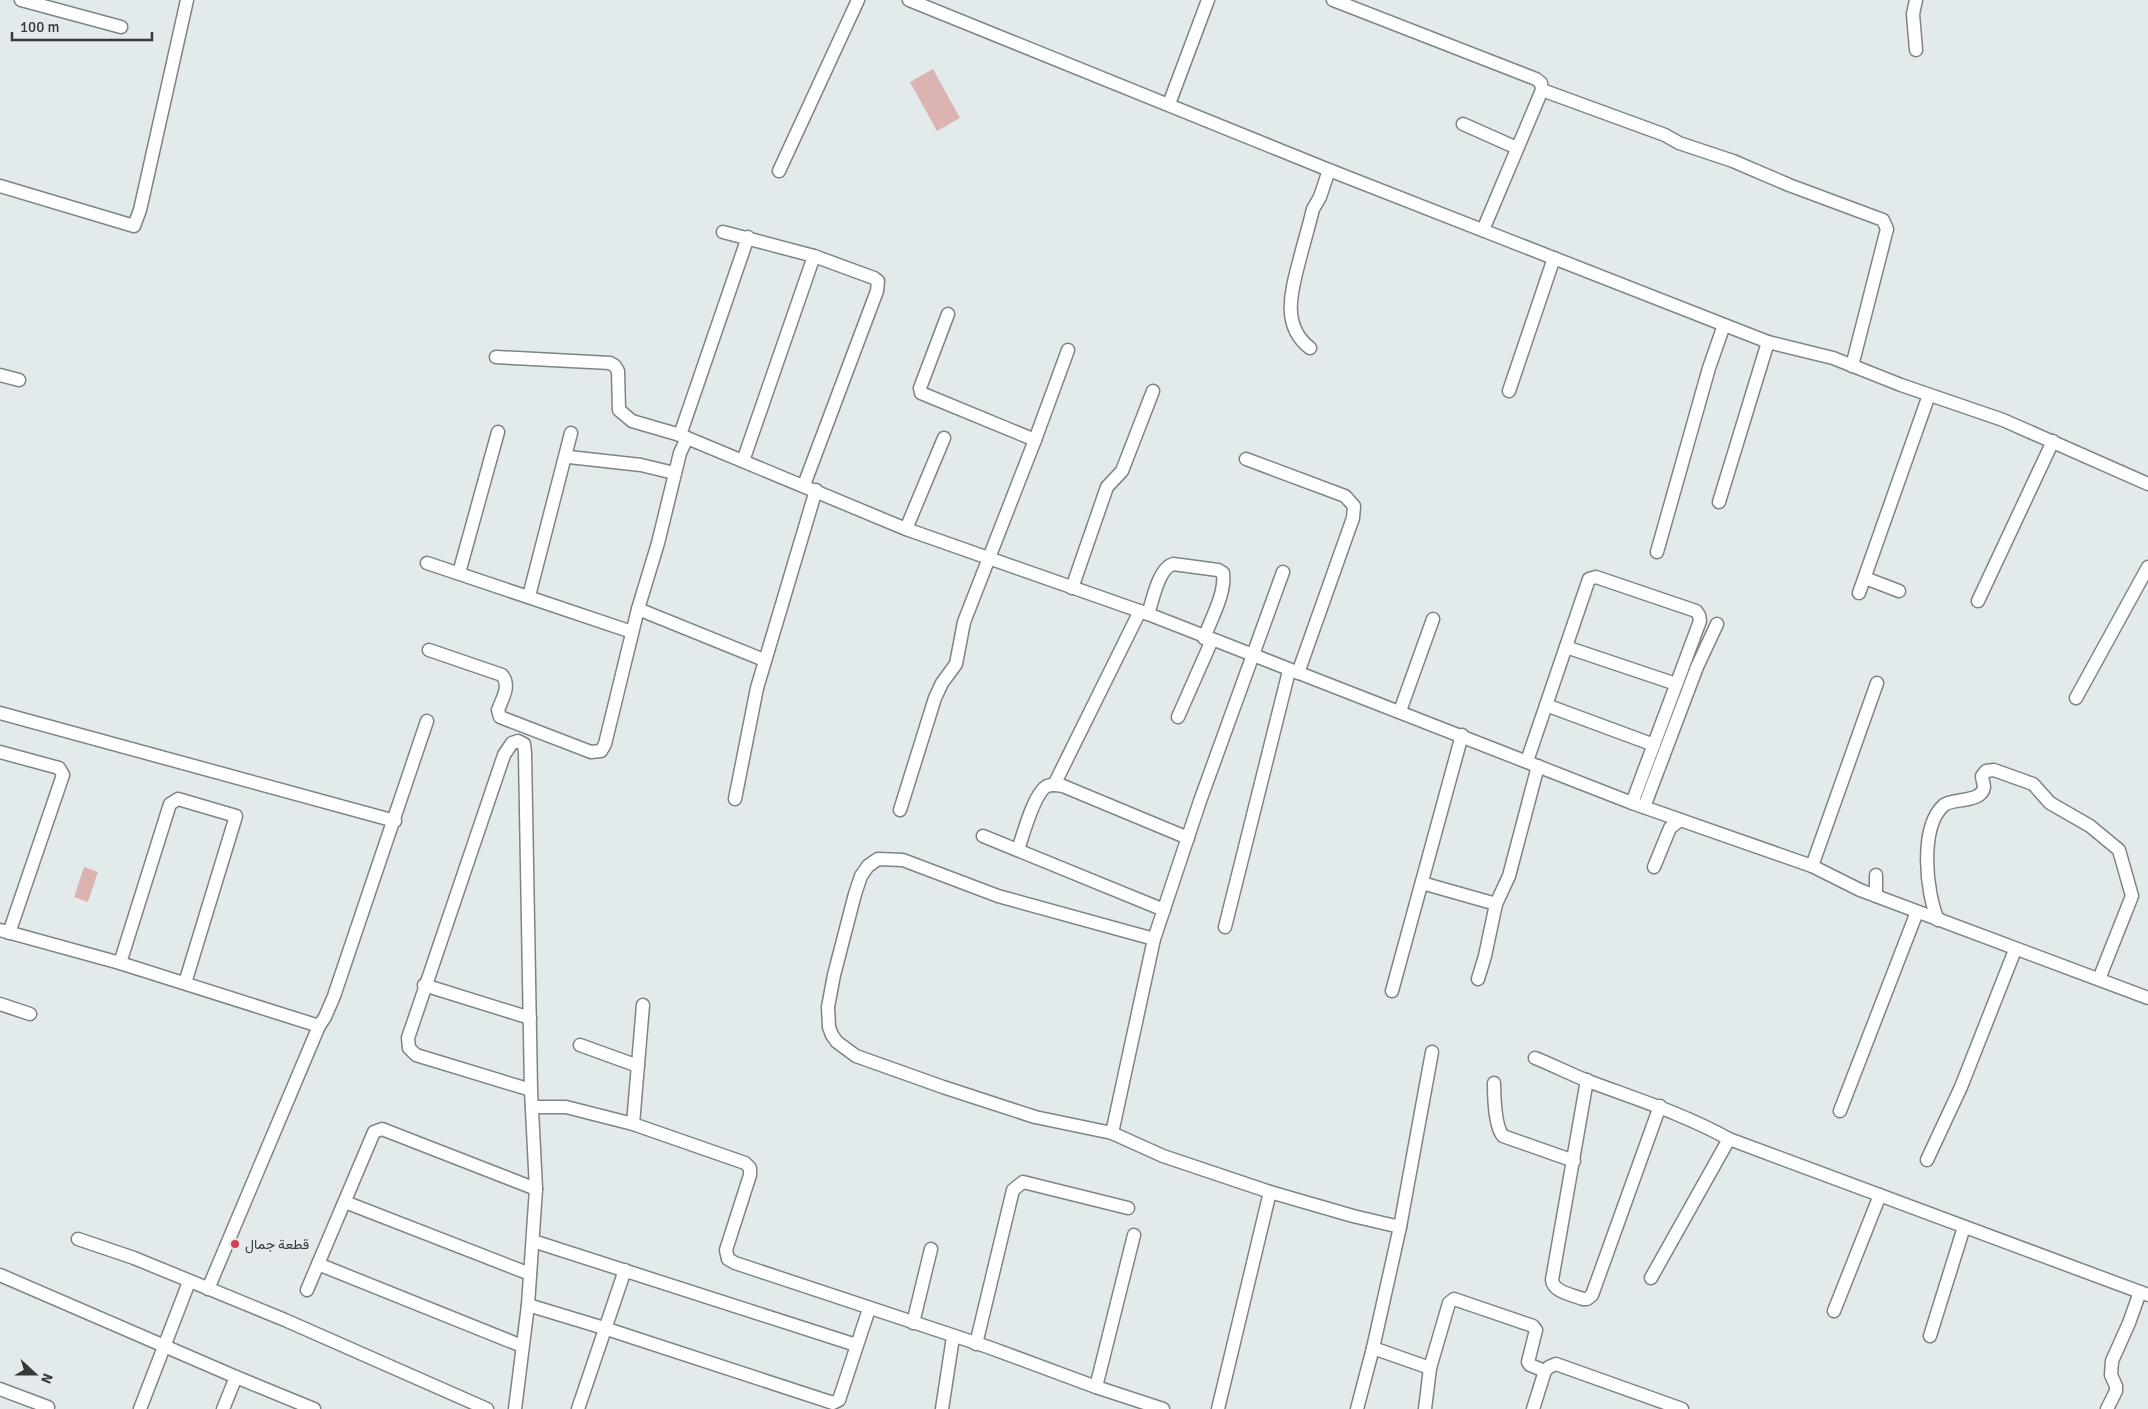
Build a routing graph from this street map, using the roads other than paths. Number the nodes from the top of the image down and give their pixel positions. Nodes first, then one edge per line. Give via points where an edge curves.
1 (21, 0) edge
2 (187, 0) edge
3 (858, 0) edge
4 (909, 0) edge
5 (1208, 0) edge
6 (1333, 0) edge
7 (1916, 0) edge
8 (121, 27) dead end
9 (1916, 50) dead end
10 (1542, 90) junction
11 (1169, 104) junction
12 (1463, 124) dead end
13 (1517, 148) junction
14 (1329, 170) junction
15 (779, 171) dead end
16 (0, 186) edge
17 (1483, 230) junction
18 (723, 232) dead end
19 (748, 237) junction
20 (814, 256) junction
21 (1554, 258) junction
22 (948, 314) dead end
23 (1724, 325) junction
24 (1768, 342) junction
25 (1310, 348) dead end
26 (1068, 350) dead end
27 (496, 357) dead end
28 (1852, 366) junction
29 (0, 374) edge
30 (20, 380) dead end
31 (1153, 391) dead end
32 (1509, 391) dead end
33 (1929, 395) junction
34 (498, 432) dead end
35 (570, 433) dead end
36 (684, 436) junction
37 (944, 438) dead end
38 (1036, 440) junction
39 (2053, 441) junction
40 (570, 457) dead end
41 (1246, 459) dead end
42 (743, 461) junction
43 (674, 473) junction
44 (2148, 484) edge
45 (804, 485) junction
46 (816, 490) junction
47 (1719, 502) dead end
48 (906, 529) junction
49 (1657, 552) dead end
50 (988, 558) junction
51 (428, 564) dead end
52 (2148, 567) edge
53 (1283, 572) dead end
54 (459, 573) junction
55 (1865, 578) junction
56 (1072, 588) junction
57 (1899, 591) dead end
58 (1859, 593) dead end
59 (529, 596) junction
60 (1978, 601) dead end
61 (638, 609) junction
62 (1144, 613) junction
63 (1433, 619) dead end
64 (1717, 624) dead end
65 (632, 632) junction
66 (1208, 639) junction
67 (1566, 647) junction
68 (429, 650) dead end
69 (1252, 656) junction
70 (764, 660) junction
71 (1293, 672) junction
72 (1878, 683) dead end
73 (1676, 684) junction
74 (2076, 698) dead end
75 (1546, 706) junction
76 (1400, 711) junction
77 (0, 713) edge
78 (1178, 717) dead end
79 (427, 721) dead end
80 (1462, 736) junction
81 (1654, 744) junction
82 (0, 752) edge
83 (1532, 764) junction
84 (1054, 784) junction
85 (735, 799) dead end
86 (1638, 805) junction
87 (900, 810) dead end
88 (1680, 820) junction
89 (394, 821) junction
90 (983, 836) dead end
91 (1188, 838) junction
92 (1018, 850) junction
93 (1812, 866) junction
94 (1654, 867) dead end
95 (1876, 875) dead end
96 (1422, 883) junction
97 (1876, 896) junction
98 (1496, 904) junction
99 (1164, 910) junction
100 (1917, 912) junction
101 (1938, 920) junction
102 (1225, 927) dead end
103 (4, 932) edge
104 (1154, 939) junction
105 (2015, 950) junction
106 (120, 964) junction
107 (1478, 978) dead end
108 (2100, 980) junction
109 (185, 983) junction
110 (424, 985) junction
111 (1392, 991) dead end
112 (2148, 998) edge
113 (0, 1004) edge
114 (643, 1005) dead end
115 (30, 1014) dead end
116 (530, 1018) junction
117 (319, 1026) junction
118 (580, 1045) dead end
119 (1432, 1052) dead end
120 (1535, 1058) dead end
121 (638, 1066) junction
122 (1587, 1080) junction
123 (1494, 1082) dead end
124 (531, 1090) junction
125 (1660, 1106) junction
126 (532, 1107) junction
127 (1840, 1111) dead end
128 (633, 1124) junction
129 (1112, 1132) junction
130 (1729, 1139) junction
131 (1927, 1160) dead end
132 (1574, 1161) junction
133 (536, 1189) junction
134 (1270, 1192) junction
135 (1880, 1195) junction
136 (346, 1202) junction
137 (1128, 1208) dead end
138 (1400, 1227) junction
139 (1964, 1227) junction
140 (1134, 1235) dead end
141 (78, 1239) dead end
142 (533, 1241) junction
143 (931, 1249) dead end
144 (318, 1264) junction
145 (625, 1270) junction
146 (530, 1274) junction
147 (0, 1275) edge
148 (1651, 1278) dead end
149 (189, 1282) junction
150 (208, 1289) junction
151 (306, 1290) dead end
152 (2144, 1294) edge
153 (528, 1305) junction
154 (869, 1309) junction
155 (1834, 1310) dead end
156 (913, 1323) junction
157 (604, 1328) junction
158 (1930, 1336) dead end
159 (953, 1337) junction
160 (976, 1344) junction
161 (856, 1345) junction
162 (165, 1346) junction
163 (522, 1346) junction
164 (1373, 1348) junction
165 (1430, 1368) junction
166 (1545, 1371) junction
167 (236, 1377) junction
168 (1096, 1387) junction
169 (0, 1389) edge
170 (48, 1407) dead end
171 (309, 1408) edge
172 (140, 1409) edge
173 (222, 1409) edge
174 (487, 1409) edge
175 (515, 1409) edge
176 (578, 1409) edge
177 (942, 1409) edge
178 (1163, 1409) edge
179 (1218, 1409) edge
180 (1357, 1409) edge
181 (1425, 1409) edge
182 (1533, 1409) edge
183 (1682, 1409) edge
184 (2106, 1409) edge

1 - 8 street
2 - 16 street via 134,226
3 - 15 street
4 - 11 street
5 - 11 street
6 - 10 street via 1536,79
7 - 9 street via 1912,14
10 - 13 street
10 - 28 street via 1733,160 1882,220 1887,228
11 - 14 street
12 - 13 street
13 - 17 street
14 - 17 street
14 - 25 street via 1313,209 1290,297 1294,327
17 - 21 street
18 - 19 street
19 - 20 street
19 - 36 street
20 - 42 street
20 - 45 street via 874,278 878,286
21 - 23 street
21 - 32 street
22 - 38 street via 920,388 921,393
23 - 24 street
23 - 49 street
24 - 28 street
24 - 47 street
26 - 38 street
27 - 36 street via 610,363 618,371 618,405 623,414 632,421
28 - 33 street
29 - 30 street
31 - 56 street via 1122,472 1107,487
33 - 39 street via 2004,420
33 - 55 street
34 - 54 street
35 - 59 street
36 - 42 street
36 - 43 street
37 - 48 street
38 - 50 street
39 - 44 street
39 - 60 street
40 - 43 street via 641,465
41 - 71 street via 1344,496 1354,506 1353,518
42 - 45 street
43 - 61 street
45 - 46 street
46 - 48 street
46 - 70 street
48 - 50 street
50 - 56 street
50 - 87 street via 964,622 956,664 935,698
51 - 54 street
52 - 74 street
53 - 69 street
54 - 59 street
55 - 57 street
55 - 58 street
56 - 62 street
59 - 65 street
61 - 65 street
61 - 70 street
62 - 66 street
62 - 66 street via 1164,568 1173,564 1218,570 1224,579
62 - 84 street
63 - 76 street
64 - 86 street
65 - 68 street via 605,744 597,752 500,717 498,710 506,686 502,675
66 - 69 street
66 - 78 street
67 - 73 street
67 - 73 street via 1588,581 1596,577 1698,612 1700,620
67 - 75 street
69 - 71 street
69 - 91 street
70 - 85 street
71 - 76 street
71 - 102 street
72 - 93 street
73 - 81 street
75 - 81 street
75 - 83 street
76 - 80 street
77 - 89 street
79 - 89 street
80 - 83 street
80 - 96 street
81 - 86 street
82 - 103 street via 59,768 63,775
83 - 86 street
83 - 98 street via 1509,876
84 - 91 street
84 - 92 street via 1038,795
86 - 88 street
88 - 93 street
88 - 94 street via 1670,828
89 - 117 street via 334,996
90 - 92 street
91 - 99 street
92 - 99 street
93 - 97 street
95 - 97 street
96 - 98 street
96 - 111 street
97 - 100 street
98 - 107 street
99 - 104 street
100 - 101 street
100 - 127 street
101 - 105 street
101 - 108 street via 1930,899 1927,860 1933,824 1944,805 1981,793 1984,787 1982,776 1986,771 1994,770 2033,784 2050,803 2090,826 2119,850 2132,896
103 - 106 street
104 - 129 street
104 - 129 street via 998,896 903,860 878,859 861,876 834,975 828,1007 829,1027 832,1035 851,1053 1035,1117
105 - 108 street
105 - 131 street via 1982,1036
106 - 109 street
106 - 109 street via 170,804 178,799 236,816
108 - 112 street
109 - 117 street
110 - 116 street
110 - 116 street via 504,755 518,740 524,744 526,753
110 - 124 street via 408,1038 409,1048 416,1055
113 - 115 street
114 - 121 street
116 - 124 street
117 - 150 street
118 - 121 street
119 - 138 street
120 - 122 street
121 - 128 street
122 - 125 street
122 - 132 street
123 - 132 street via 1496,1114 1503,1136
124 - 126 street
125 - 130 street
125 - 132 street via 1592,1295 1587,1299 1556,1289 1552,1284
126 - 128 street via 566,1107
126 - 133 street
128 - 154 street via 738,1159 750,1168 726,1250 728,1259
129 - 134 street via 1163,1156
130 - 135 street
130 - 148 street
133 - 136 street via 382,1129 374,1132
133 - 142 street
134 - 138 street
134 - 179 street
135 - 139 street
135 - 155 street
136 - 144 street
136 - 146 street
137 - 160 street via 1023,1182 1017,1186 1013,1190
138 - 164 street
139 - 152 street
139 - 158 street
140 - 168 street
141 - 149 street via 134,1258
142 - 145 street
142 - 146 street
143 - 156 street
144 - 151 street
144 - 163 street
145 - 157 street
145 - 161 street
146 - 153 street
147 - 162 street
149 - 150 street
149 - 162 street
150 - 174 street
152 - 184 street via 2112,1361 2110,1375 2116,1390
153 - 157 street
153 - 163 street
154 - 156 street
154 - 161 street
156 - 159 street
157 - 161 street via 833,1403 839,1400
157 - 176 street
159 - 160 street
159 - 177 street
160 - 168 street
162 - 167 street
162 - 172 street
163 - 175 street
164 - 165 street
164 - 180 street
165 - 166 street via 1449,1303 1454,1299 1533,1326 1536,1330 1528,1362 1530,1366
165 - 181 street
166 - 182 street
166 - 183 street via 1556,1364
167 - 171 street
167 - 173 street
168 - 178 street
169 - 170 street

